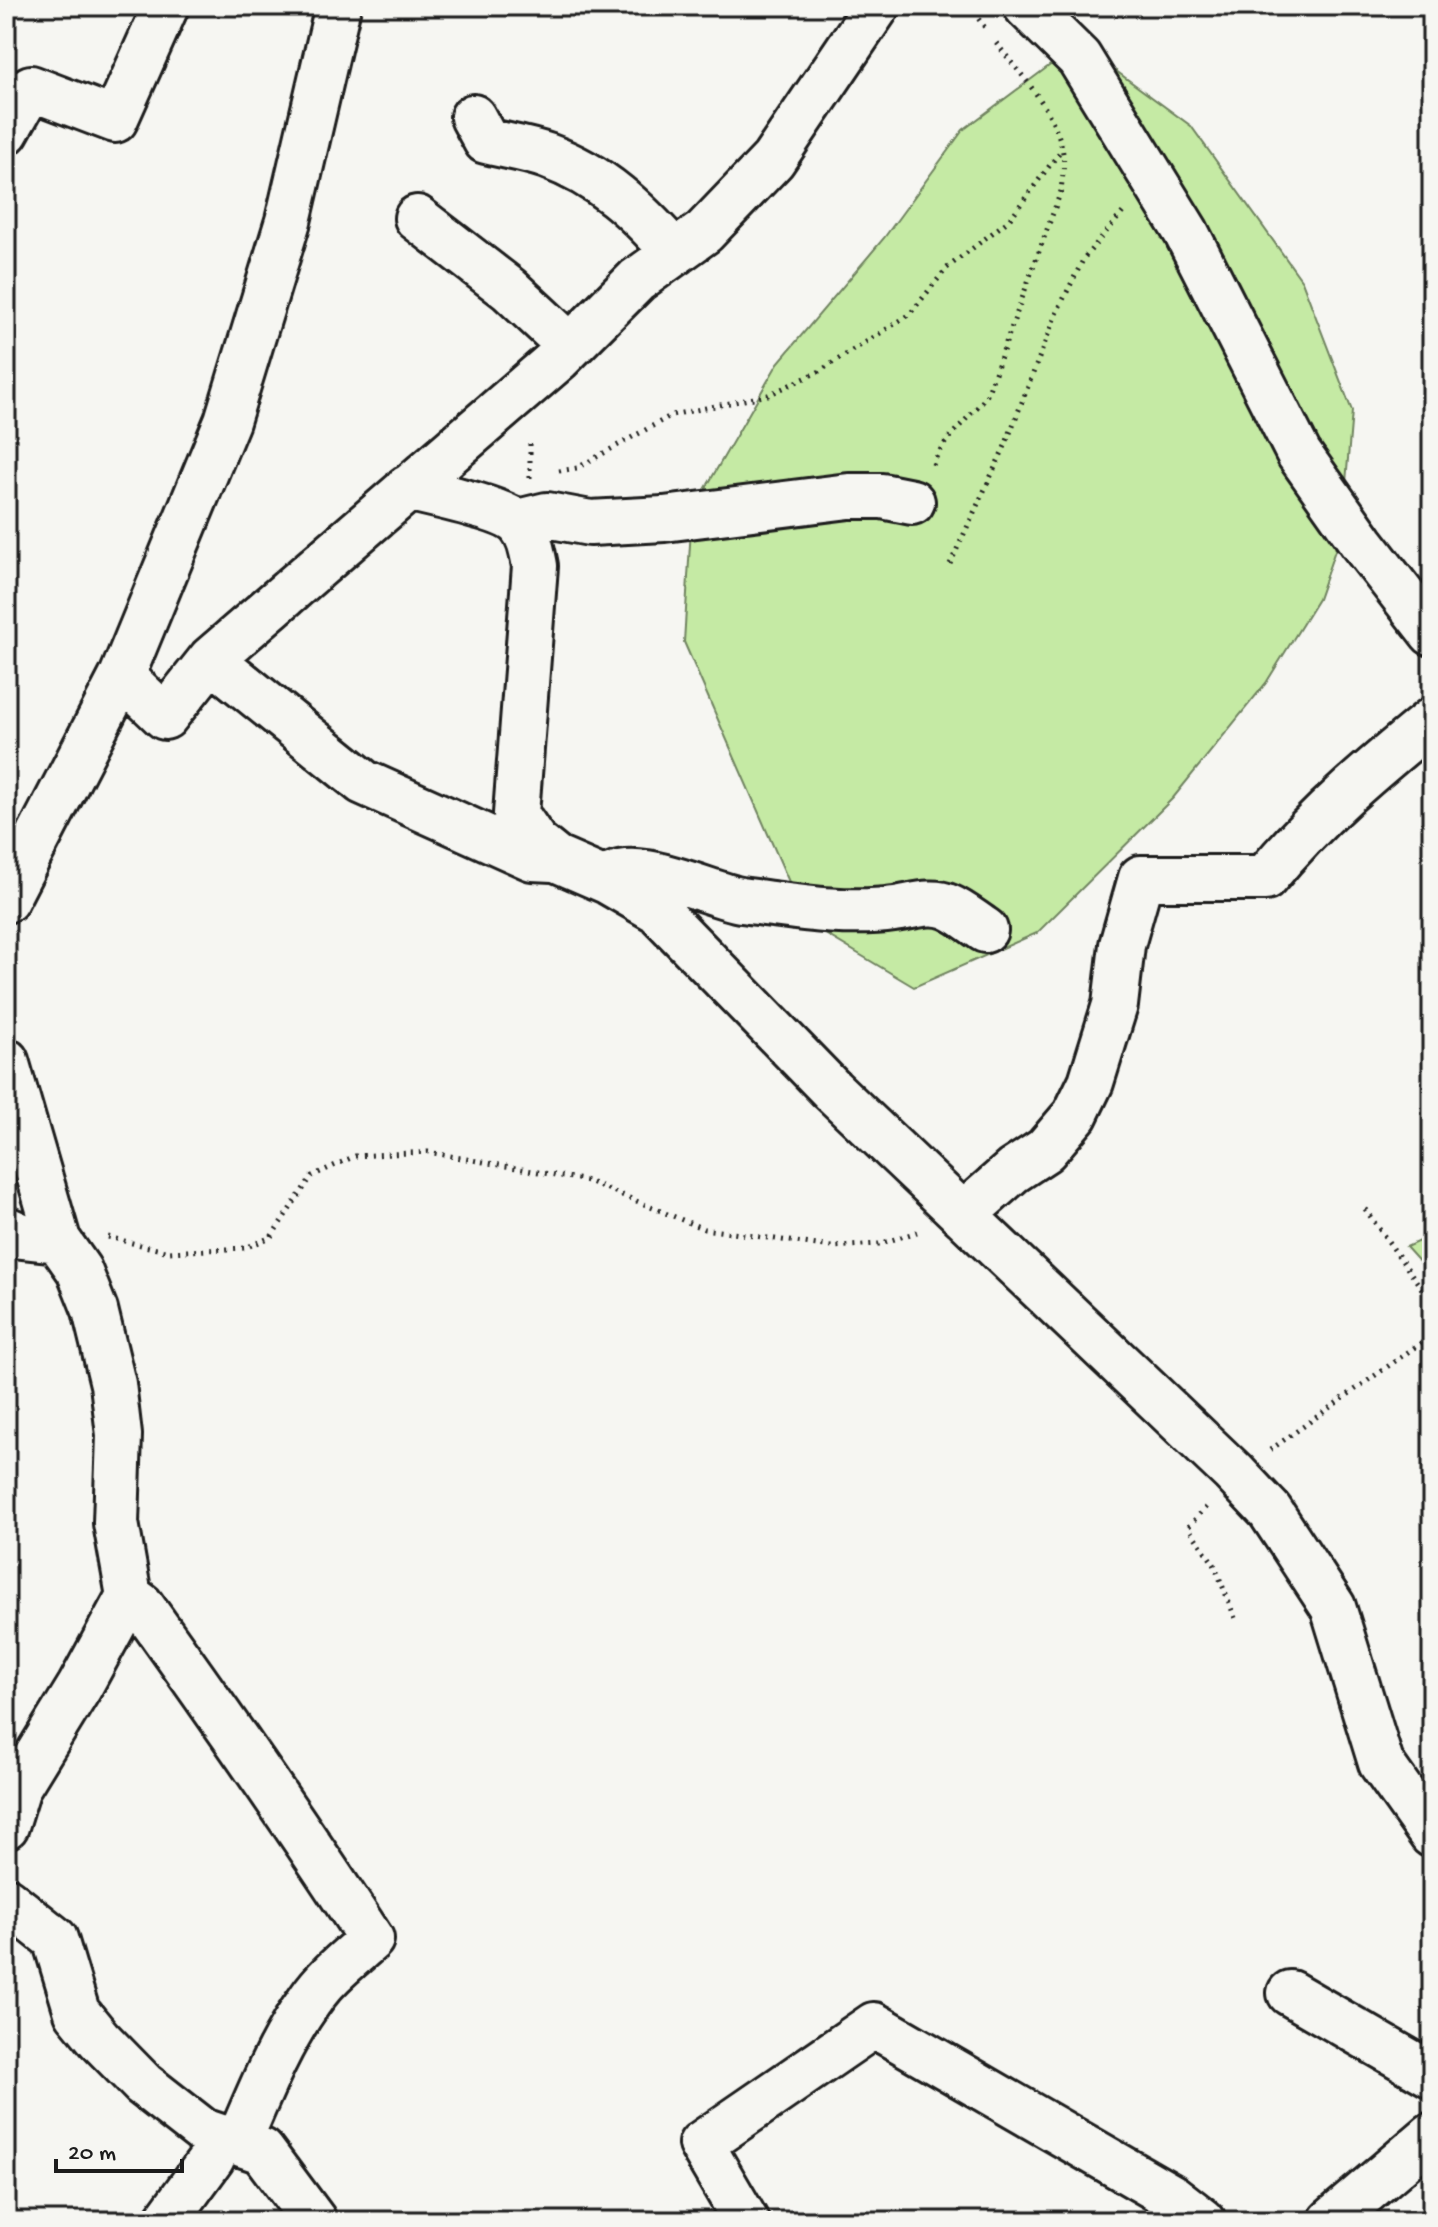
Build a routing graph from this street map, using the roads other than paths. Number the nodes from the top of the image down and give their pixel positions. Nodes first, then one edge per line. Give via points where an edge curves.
1 (166, 6) edge
2 (338, 6) edge
3 (877, 6) edge
4 (1026, 6) edge
5 (473, 117) dead end
6 (6, 132) edge
7 (417, 218) dead end
8 (675, 253) junction
9 (570, 346) junction
10 (407, 488) junction
11 (920, 489) road end
12 (518, 522) junction
13 (1432, 633) edge
14 (211, 659) junction
15 (122, 676) junction
16 (1432, 720) edge
17 (556, 859) junction
18 (607, 881) junction
19 (6, 900) edge
20 (985, 930) dead end
21 (6, 1061) edge
22 (958, 1210) junction
23 (6, 1229) edge
24 (56, 1232) junction
25 (129, 1596) junction
26 (6, 1826) edge
27 (1432, 1835) edge
28 (6, 1900) edge
29 (1290, 1993) dead end
30 (1432, 2075) edge
31 (1432, 2135) edge
32 (229, 2140) junction
33 (166, 2221) edge
34 (314, 2221) edge
35 (746, 2221) edge
36 (1203, 2221) edge
37 (1331, 2221) edge

1 - 6 street via 115,120 31,88
2 - 15 street via 288,221 227,421
3 - 8 street via 773,160 704,232
4 - 13 street via 1079,58 1186,232 1299,454
5 - 8 street via 486,141 546,155 617,193
7 - 9 street via 509,289
8 - 9 street via 637,280
9 - 10 street
10 - 12 street
10 - 14 street
11 - 12 street via 664,519 590,523 547,515
12 - 17 street via 529,539 535,566 516,814 535,842
14 - 15 street via 165,717
14 - 17 street via 363,782 532,858
15 - 19 street
16 - 22 street via 1342,794 1265,878 1141,878 1122,945 1115,1005 1075,1115 1045,1150
17 - 18 street
18 - 20 street via 624,871 676,879 728,898 814,909 893,910 928,903 948,906
18 - 22 street via 657,910
21 - 24 street
22 - 27 street via 1270,1511 1333,1607 1381,1763
23 - 24 street via 22,1236
24 - 25 street via 95,1310 113,1384 119,1435 116,1523
25 - 26 street via 18,1787
25 - 32 street via 141,1605 247,1754 371,1939 310,2000
28 - 32 street via 55,1939 77,2012 99,2039 143,2084 203,2131
29 - 30 street
31 - 37 street
32 - 33 street
32 - 34 street via 262,2151
35 - 36 street via 701,2144 874,2025 1172,2197

